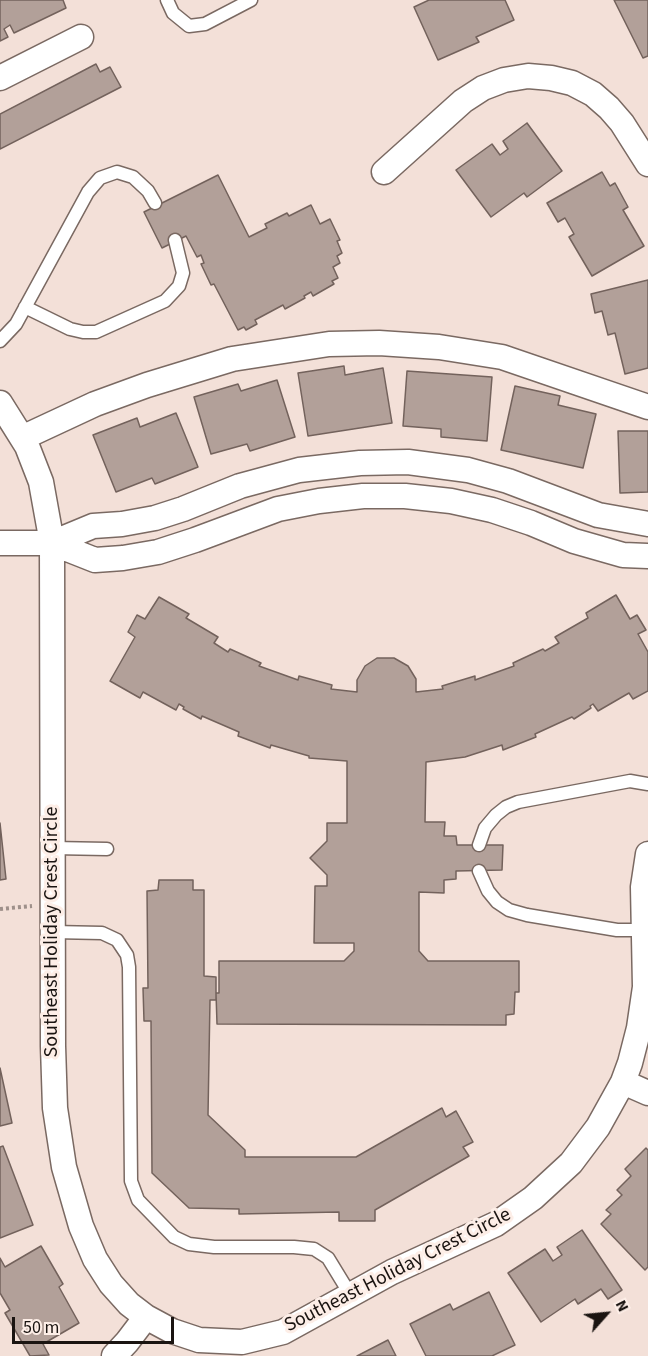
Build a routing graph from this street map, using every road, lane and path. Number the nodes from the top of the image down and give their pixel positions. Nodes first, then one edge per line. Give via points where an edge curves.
1 (167, 0) edge
2 (251, 0) edge
3 (81, 37) dead end
4 (0, 78) edge
5 (648, 164) edge
6 (384, 172) dead end
7 (155, 203) dead end
8 (175, 240) dead end
9 (26, 307) junction
10 (0, 341) edge
11 (0, 403) edge
12 (648, 407) edge
13 (22, 438) junction
14 (648, 524) edge
15 (0, 543) edge
16 (52, 543) junction
17 (648, 556) edge
18 (648, 784) edge
19 (479, 844) dead end
20 (53, 848) junction
21 (107, 849) dead end
22 (648, 854) edge
23 (479, 871) dead end
24 (53, 905) junction
25 (0, 909) edge
26 (644, 930) junction
27 (53, 932) junction
28 (623, 1082) junction
29 (648, 1093) edge
30 (350, 1294) junction
31 (146, 1317) junction
32 (114, 1356) edge

1 - 2 lane via 173,13 189,26 205,24
3 - 4 street
5 - 6 street via 622,123 593,94 572,83 528,76 483,88 463,101
7 - 9 lane via 133,177 117,172 100,178 88,192
8 - 9 lane via 183,273 179,286 165,301 96,332 70,329
9 - 10 lane
11 - 13 street, Southeast Holiday Crest Circle
12 - 13 street via 502,357 439,347 329,344 232,359 95,404
13 - 16 street, Southeast Holiday Crest Circle via 40,482
14 - 16 street via 598,515 508,480 468,470 408,462 360,462 300,470 240,486 155,518 93,526
15 - 16 street
16 - 17 street via 95,560 123,558 158,552 278,509 363,496 405,496 492,510 574,541 623,555
16 - 20 street, Southeast Holiday Crest Circle
18 - 19 lane via 630,781 518,802 496,815 484,828
20 - 21 lane
20 - 24 street, Southeast Holiday Crest Circle
22 - 26 street, Southeast Holiday Crest Circle
23 - 26 lane via 488,891 509,910 617,930
24 - 25 path
24 - 27 street, Southeast Holiday Crest Circle
26 - 28 street, Southeast Holiday Crest Circle via 645,987 639,1028
27 - 30 lane via 102,933 117,940 127,955 131,1181 138,1200 174,1237 189,1244 314,1249 328,1258
27 - 31 street, Southeast Holiday Crest Circle via 55,1108 64,1167 95,1260 111,1284
28 - 29 street
28 - 30 street, Southeast Holiday Crest Circle via 598,1127 571,1163 533,1198 496,1224
30 - 31 street, Southeast Holiday Crest Circle via 283,1332 242,1342 199,1340
31 - 32 street

